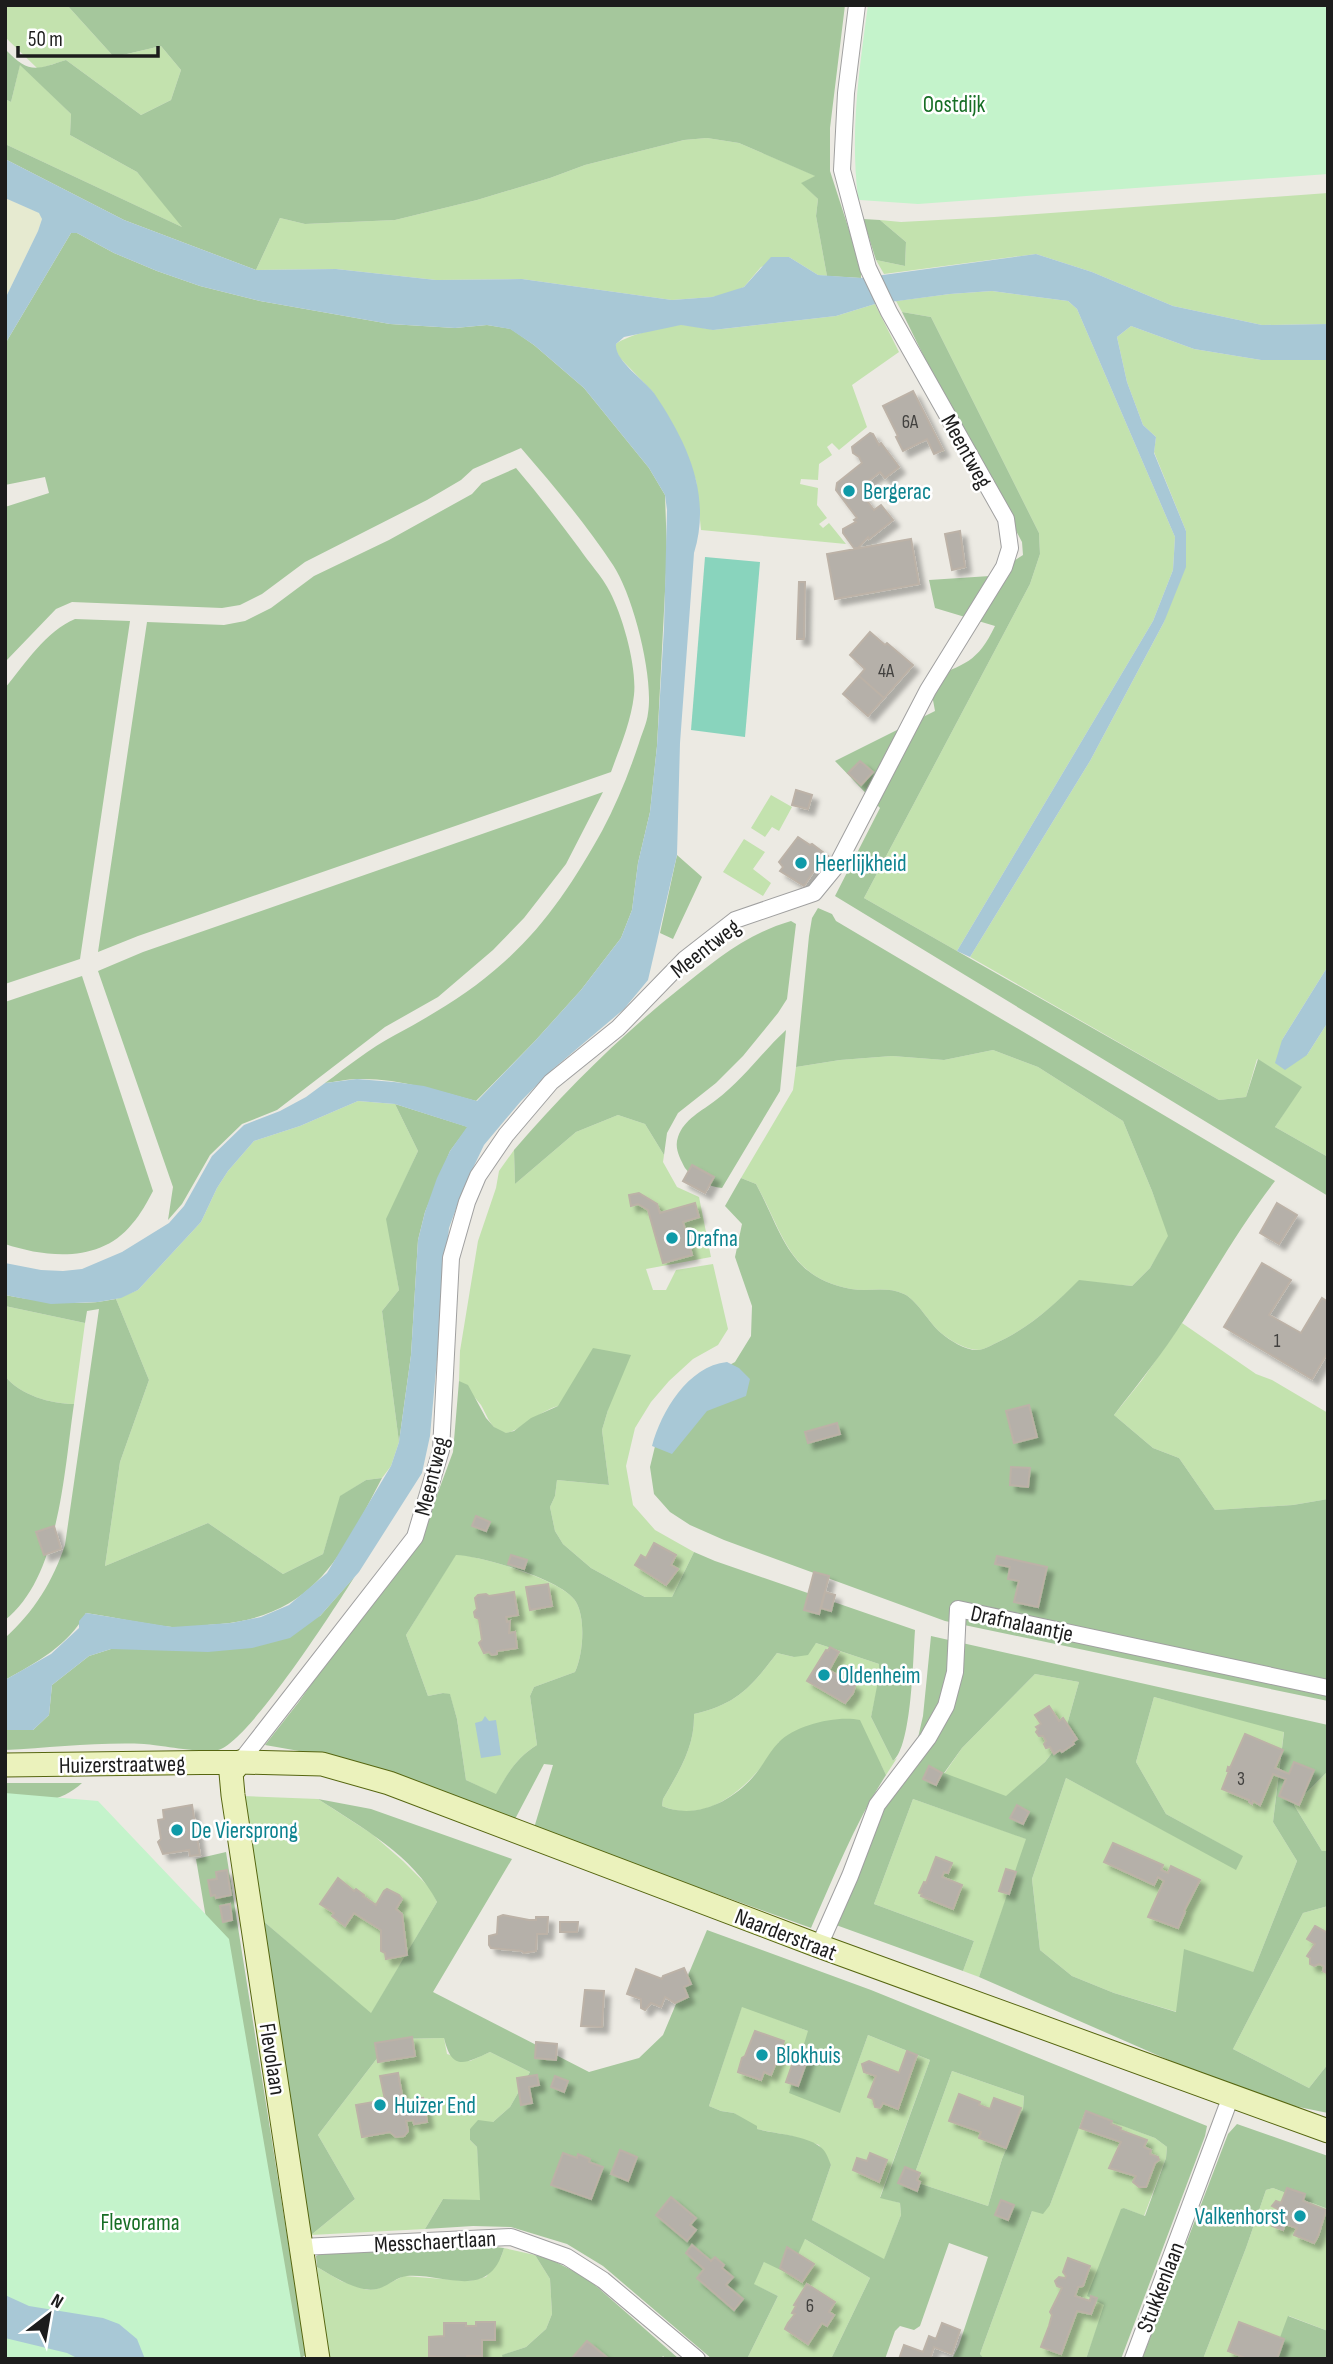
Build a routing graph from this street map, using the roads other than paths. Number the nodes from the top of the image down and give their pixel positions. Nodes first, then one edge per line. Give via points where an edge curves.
1 (857, 5) edge
2 (1328, 1688) edge
3 (240, 1762) junction
4 (5, 1765) edge
5 (819, 1946) junction
6 (1231, 2096) junction
7 (1328, 2131) edge
8 (301, 2247) junction
9 (318, 2359) edge
10 (697, 2359) edge
11 (1133, 2359) edge

1 - 3 street, Meentweg via 842,170 868,268 888,312 1006,519 1010,548 1004,567 929,690 836,865 814,893 736,920 685,959 618,1028 551,1082 478,1176 451,1258 442,1450 415,1537
2 - 5 street, Drafnalaantje via 958,1609 956,1672 946,1706 928,1738 877,1805
3 - 4 street, Huizerstraatweg
3 - 5 street, Naarderstraat via 322,1764 389,1783
3 - 8 street, Flevolaan via 231,1773 233,1795
5 - 6 street, Naarderstraat
6 - 7 street, Naarderstraat
6 - 11 street, Stukkenlaan
8 - 9 street, Flevolaan
8 - 10 street, Messchaertlaan via 511,2237 567,2257 603,2280

